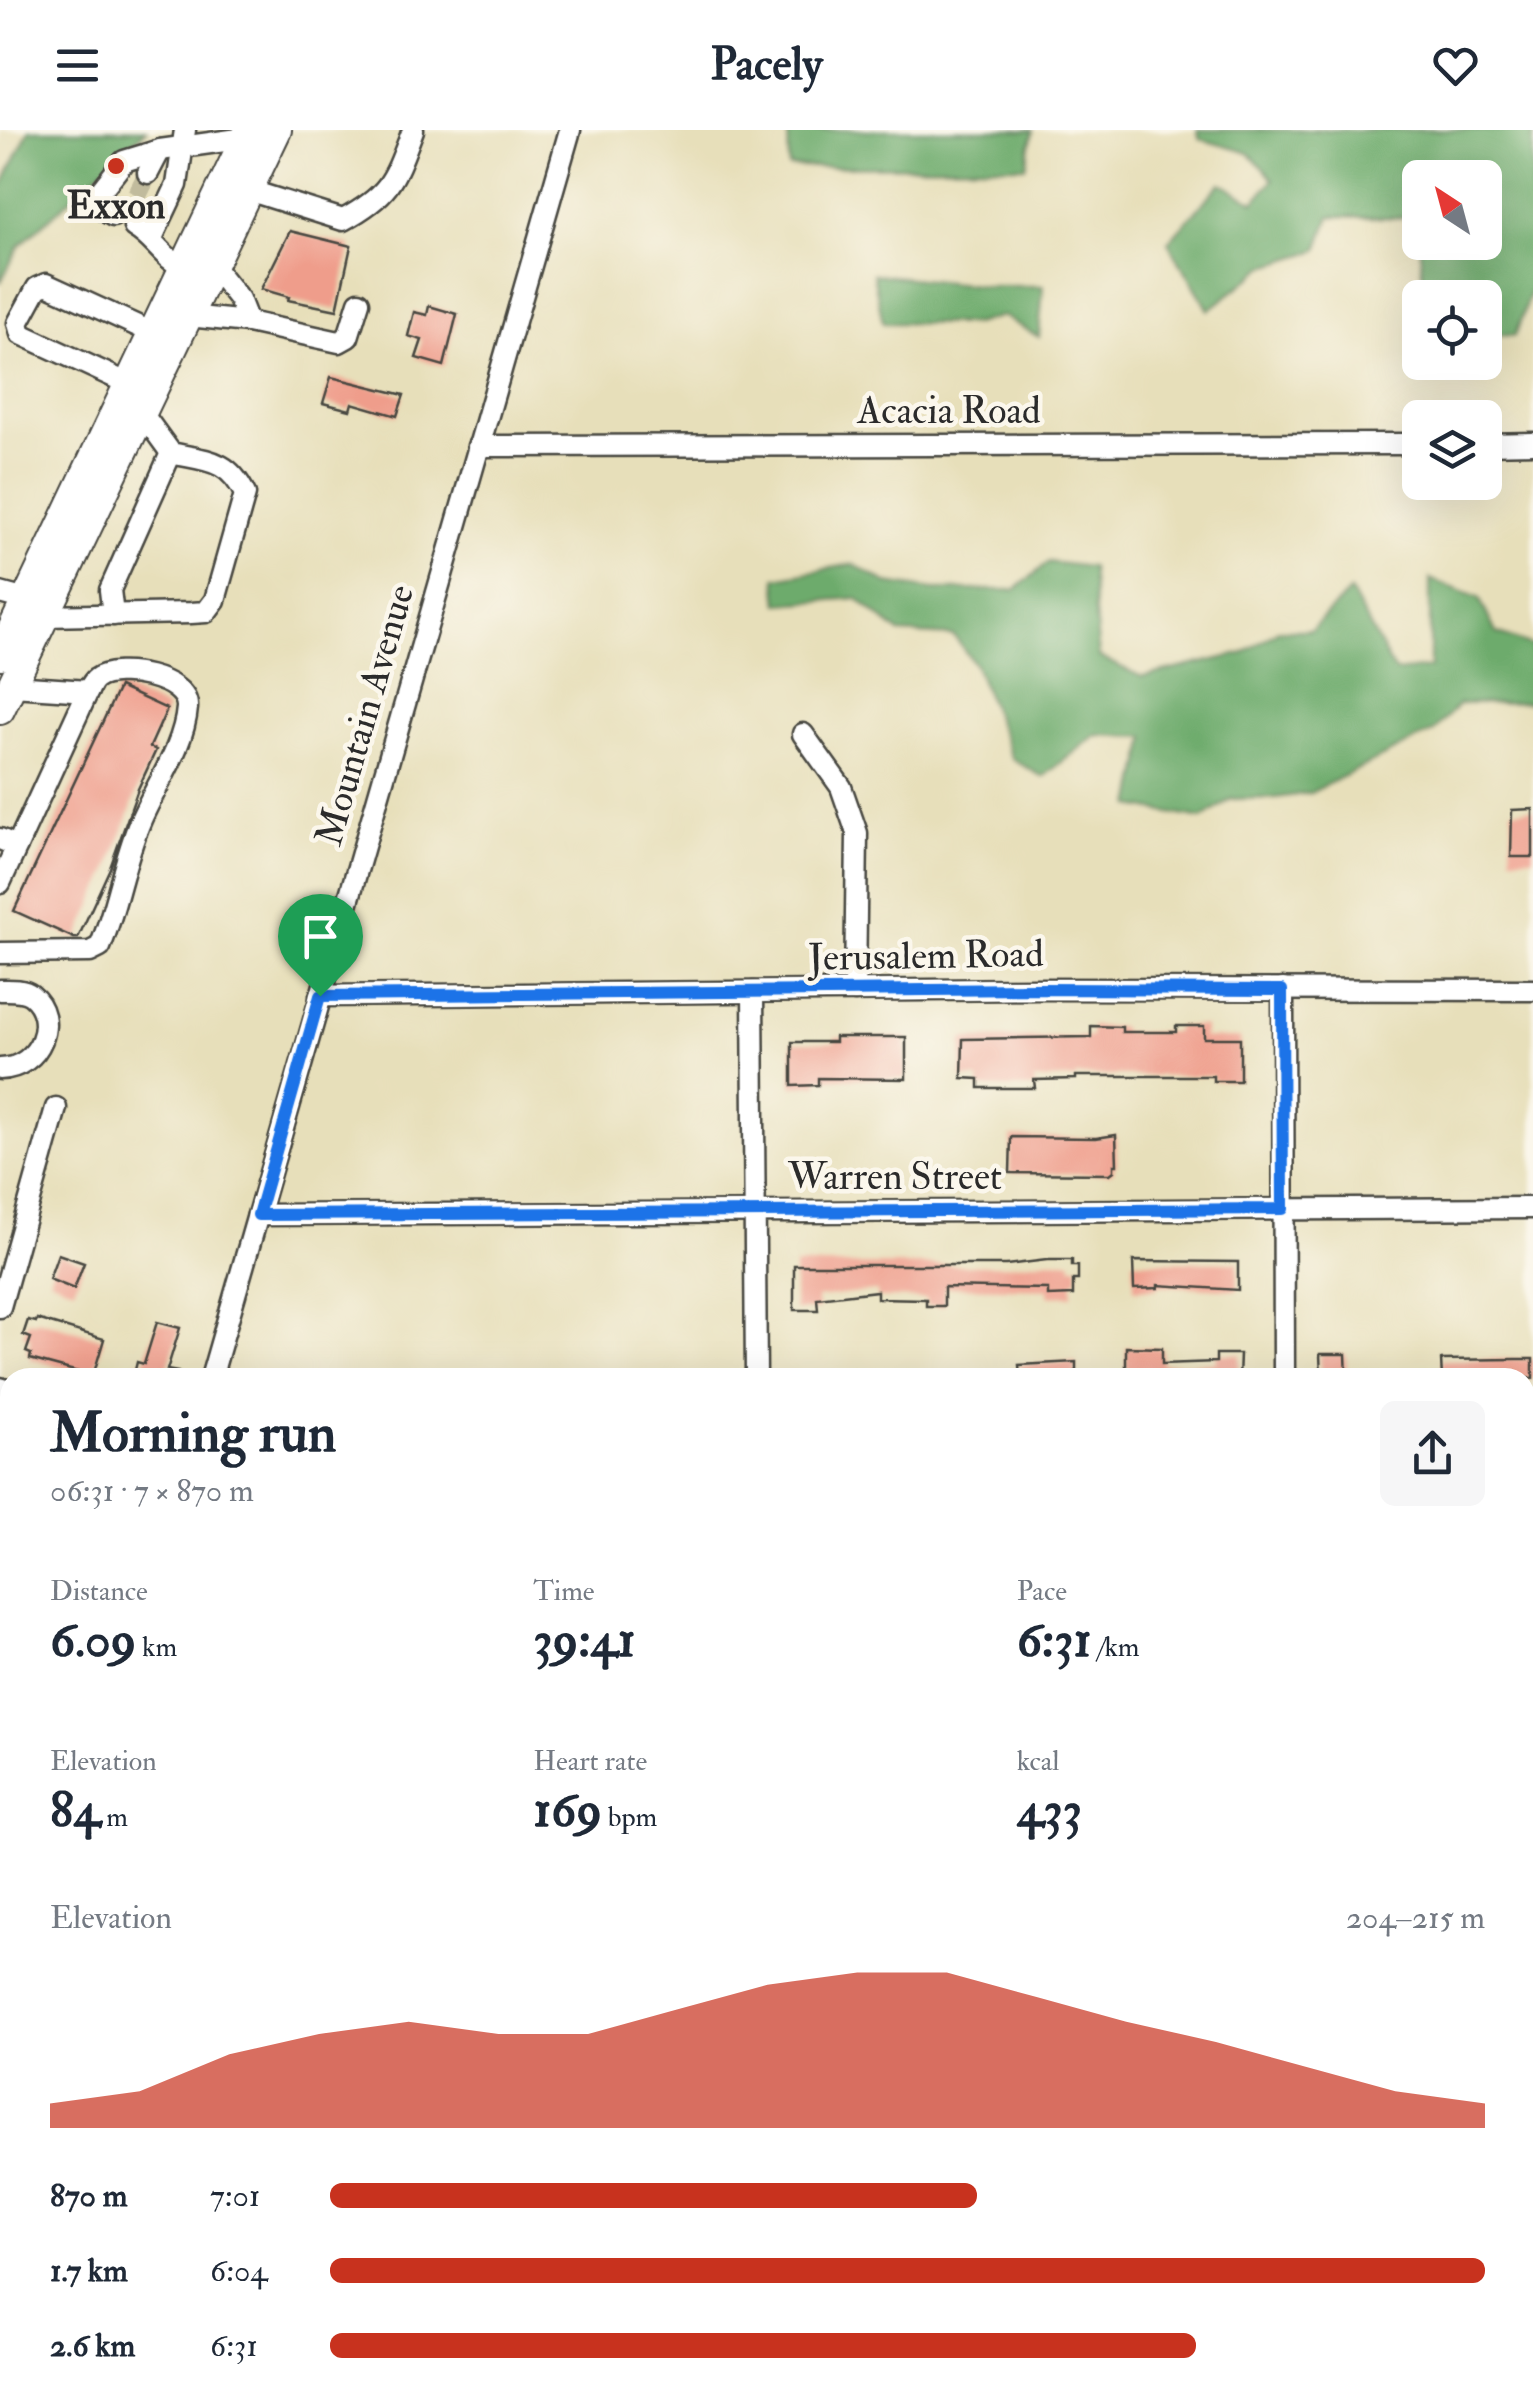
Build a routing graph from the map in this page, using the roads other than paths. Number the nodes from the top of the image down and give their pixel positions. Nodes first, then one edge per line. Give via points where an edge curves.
1 (276, 130) edge
2 (413, 130) edge
3 (570, 130) edge
4 (248, 134) edge
5 (176, 142) edge
6 (148, 173) tunnel mouth
7 (248, 190) junction
8 (113, 216) dead end
9 (198, 267) junction
10 (359, 302) dead end
11 (188, 316) junction
12 (248, 322) junction
13 (153, 334) junction
14 (129, 384) junction
15 (142, 414) junction
16 (1402, 444) edge
17 (1502, 444) edge
18 (1533, 444) edge
19 (478, 446) junction
20 (170, 453) junction
21 (24, 603) edge
22 (114, 615) junction
23 (0, 654) edge
24 (88, 691) junction
25 (6, 698) edge
26 (802, 734) dead end
27 (9, 843) edge
28 (0, 882) edge
29 (0, 953) edge
30 (0, 990) edge
31 (1282, 990) junction
32 (1533, 990) edge
33 (855, 991) junction
34 (753, 992) junction
35 (320, 996) junction
36 (0, 1069) edge
37 (56, 1108) dead end
38 (1533, 1208) edge
39 (1283, 1209) junction
40 (755, 1212) junction
41 (258, 1215) junction
42 (0, 1307) edge
43 (214, 1368) edge
44 (756, 1368) edge
45 (1284, 1368) edge

1 - 7 highway
2 - 7 street via 395,176 376,202 342,220
3 - 19 street, Mountain Avenue
4 - 5 street
4 - 9 highway
5 - 6 street
5 - 8 street via 124,161 92,203
5 - 9 street via 177,185 143,233 162,257
7 - 9 highway
9 - 11 highway
9 - 12 street via 239,299
9 - 13 highway
10 - 12 street via 342,342
11 - 12 street
11 - 15 highway
13 - 14 highway
13 - 14 street via 46,284 18,323 21,334
14 - 21 highway
15 - 20 street
15 - 21 highway
16 - 19 street, Acacia Road
17 - 18 street
19 - 35 street, Mountain Avenue
20 - 22 street via 110,590
20 - 22 street via 224,465 244,494 215,600 206,612
21 - 22 street
21 - 23 highway
21 - 25 highway
24 - 25 street
24 - 27 street
24 - 29 street via 103,676 145,673 178,688 187,701 176,746 139,824 100,946 90,952
26 - 33 street via 841,787 857,833
27 - 28 street
30 - 36 street via 34,996 44,1029 28,1063
31 - 32 street, Jerusalem Road
31 - 33 street, Jerusalem Road
31 - 39 street
33 - 34 street, Jerusalem Road
34 - 35 street, Jerusalem Road
34 - 40 street
35 - 41 street, Mountain Avenue
37 - 42 street
38 - 39 street, Warren Street
39 - 40 street, Warren Street
39 - 45 street
40 - 41 street, Warren Street
40 - 44 street
41 - 43 street, Mountain Avenue

